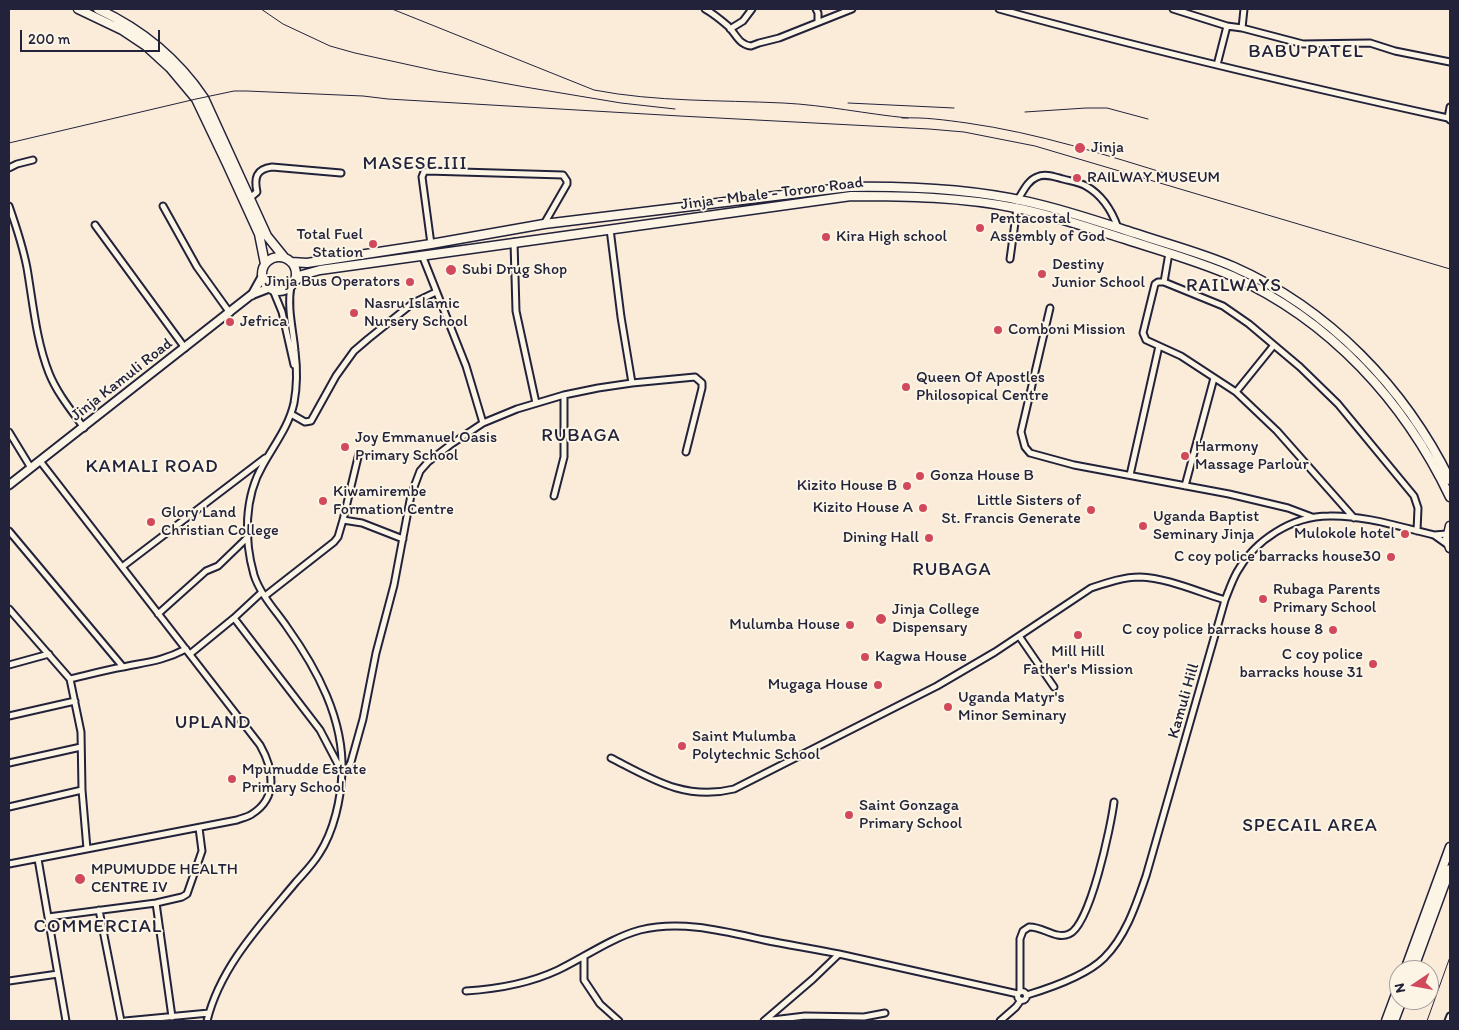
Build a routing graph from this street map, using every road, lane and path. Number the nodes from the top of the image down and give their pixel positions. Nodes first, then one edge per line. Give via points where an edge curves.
1 (78, 9) edge
2 (98, 9) edge
3 (705, 9) edge
4 (752, 9) edge
5 (816, 9) edge
6 (852, 9) edge
7 (999, 9) edge
8 (1173, 9) edge
9 (1244, 9) edge
10 (108, 11) edge
11 (818, 22) junction
12 (1227, 26) junction
13 (730, 28) junction
14 (1242, 28) junction
15 (1450, 62) edge
16 (1217, 65) junction
17 (1450, 107) edge
18 (1449, 119) edge
19 (33, 160) dead end
20 (9, 168) edge
21 (341, 173) dead end
22 (250, 198) junction
23 (1017, 204) junction
24 (9, 206) edge
25 (163, 206) dead end
26 (544, 224) junction
27 (95, 225) dead end
28 (1118, 228) junction
29 (610, 229) junction
30 (514, 242) junction
31 (431, 244) junction
32 (1168, 253) junction
33 (422, 255) junction
34 (284, 257) junction
35 (1010, 259) dead end
36 (291, 262) junction
37 (265, 264) junction
38 (262, 277) junction
39 (1164, 282) junction
40 (293, 284) junction
41 (271, 289) junction
42 (436, 292) junction
43 (251, 295) junction
44 (1050, 308) dead end
45 (230, 313) junction
46 (1274, 345) junction
47 (1159, 346) junction
48 (185, 348) junction
49 (295, 370) junction
50 (1214, 378) junction
51 (632, 383) junction
52 (1236, 392) junction
53 (564, 395) junction
54 (536, 403) junction
55 (291, 414) junction
56 (483, 423) junction
57 (84, 428) junction
58 (9, 432) edge
59 (686, 452) dead end
60 (360, 453) dead end
61 (268, 455) junction
62 (40, 461) junction
63 (31, 468) junction
64 (1130, 475) junction
65 (1450, 480) edge
66 (9, 485) edge
67 (1186, 486) junction
68 (554, 496) dead end
69 (1450, 497) edge
70 (1312, 517) junction
71 (1354, 518) junction
72 (343, 520) junction
73 (1449, 530) edge
74 (9, 531) edge
75 (1417, 531) junction
76 (1434, 535) junction
77 (248, 537) junction
78 (403, 539) junction
79 (1449, 546) edge
80 (122, 567) junction
81 (264, 594) junction
82 (1225, 600) junction
83 (9, 609) edge
84 (158, 614) junction
85 (234, 618) junction
86 (1019, 636) junction
87 (188, 652) junction
88 (49, 654) junction
89 (9, 665) edge
90 (123, 667) junction
91 (70, 679) junction
92 (1054, 687) dead end
93 (74, 701) junction
94 (9, 716) edge
95 (81, 747) junction
96 (611, 758) dead end
97 (9, 763) edge
98 (342, 772) junction
99 (82, 790) junction
100 (1114, 802) dead end
101 (9, 806) edge
102 (199, 828) junction
103 (1450, 847) edge
104 (87, 849) junction
105 (38, 859) junction
106 (9, 864) edge
107 (1450, 869) edge
108 (156, 903) junction
109 (99, 910) junction
110 (48, 917) junction
111 (838, 954) junction
112 (584, 956) junction
113 (1409, 960) edge
114 (1417, 960) edge
115 (58, 974) junction
116 (9, 981) edge
117 (466, 991) dead end
118 (1019, 993) junction
119 (1027, 995) junction
120 (1021, 1000) junction
121 (209, 1013) junction
122 (885, 1013) dead end
123 (1450, 1016) edge
124 (172, 1017) junction
125 (149, 1020) edge
126 (66, 1021) edge
127 (121, 1021) edge
128 (125, 1021) edge
129 (207, 1021) edge
130 (618, 1021) edge
131 (764, 1021) edge
132 (1000, 1021) edge
133 (1448, 1021) edge

1 - 37 highway via 122,30 146,46 196,99 259,234
2 - 10 highway
3 - 13 street
4 - 13 street via 743,21
5 - 11 street
6 - 11 street
7 - 16 street
8 - 12 street
9 - 14 street
10 - 22 highway via 152,42 190,77 204,98
11 - 13 street via 752,46 742,43
12 - 14 street
12 - 16 street
14 - 15 street via 1303,44 1370,43 1394,52
16 - 18 street
17 - 18 street
19 - 20 street
21 - 22 street via 264,168 256,179 257,192
22 - 34 highway via 267,236
23 - 26 highway, Jinja - Mbale - Tororo Road via 969,193 884,186 849,187
23 - 28 highway, Jinja - Mbale - Tororo Road via 1029,202
23 - 28 street via 1028,183 1036,177 1054,176 1090,189 1113,213
23 - 29 highway, Jinja - Mbale - Tororo Road via 918,196 851,196
23 - 32 highway, Jinja - Mbale - Tororo Road
23 - 35 street
24 - 57 street via 26,266 45,362 68,407
25 - 45 street via 199,272
26 - 31 highway, Jinja - Mbale - Tororo Road
26 - 31 street via 565,187 567,181 563,175 424,172
27 - 48 street
28 - 65 highway, Jinja - Mbale - Tororo Road via 1234,267 1315,315 1363,356 1386,383 1425,435
29 - 30 highway, Jinja - Mbale - Tororo Road
29 - 51 street
30 - 33 highway, Jinja - Mbale - Tororo Road
30 - 54 street via 516,311
31 - 36 highway, Jinja - Mbale - Tororo Road via 307,263
32 - 39 street
32 - 69 highway, Jinja - Mbale - Tororo Road via 1260,290 1336,344 1395,406 1426,452
33 - 40 highway, Jinja - Mbale - Tororo Road via 320,270 302,275
33 - 42 street
34 - 36 highway
34 - 37 highway via 277,256
36 - 40 highway via 296,271
37 - 38 highway
38 - 41 highway
38 - 43 main road, Jinja Kamuli Road
39 - 46 street via 1216,302
39 - 47 street via 1155,284 1143,333 1146,340
40 - 41 highway via 286,290
40 - 49 street via 288,298
41 - 43 main road, Jinja Kamuli Road
41 - 49 street via 282,312
42 - 55 street via 413,303 354,351 311,421 305,422
42 - 56 street via 466,366
43 - 45 main road, Jinja Kamuli Road
44 - 64 street via 1021,432 1025,447 1030,453 1074,465
45 - 48 main road, Jinja Kamuli Road
46 - 52 street
46 - 75 street via 1325,390 1403,482 1417,502
47 - 50 street
47 - 64 street
48 - 57 main road, Jinja Kamuli Road
49 - 55 street
50 - 52 street
50 - 67 street
51 - 53 street
51 - 59 street via 699,379 702,388
52 - 71 street via 1277,431
53 - 54 street
53 - 68 street via 564,458
54 - 56 street
55 - 61 street
56 - 78 street via 420,471 411,495
57 - 62 main road, Jinja Kamuli Road
58 - 63 street
60 - 72 street
61 - 77 street via 255,479 249,506
61 - 80 street
62 - 63 main road, Jinja Kamuli Road
62 - 80 street
63 - 66 main road, Jinja Kamuli Road
64 - 67 street
67 - 70 street via 1279,506
70 - 71 street, Kamuli Hill
70 - 82 street, Kamuli Hill via 1284,527 1262,542 1238,570
71 - 75 street, Kamuli Hill
72 - 78 street via 362,523
72 - 81 street via 334,542
73 - 76 street, Kamuli Hill
73 - 79 highway
74 - 90 street
75 - 76 street, Kamuli Hill
76 - 79 street, Kamuli Hill
77 - 81 street via 254,575
77 - 84 street via 218,566 206,571
78 - 98 street via 363,719 349,767
80 - 84 street
81 - 85 street
81 - 98 street via 323,685 336,724
82 - 86 street via 1153,578 1120,580 1091,588
82 - 119 street, Kamuli Hill via 1146,876 1129,920 1111,950 1095,965
83 - 88 street
84 - 87 street
85 - 87 street
85 - 98 street via 320,730
86 - 92 street
86 - 96 street via 937,686 734,789 713,793 684,791 653,780
87 - 90 street
87 - 102 street via 260,746 269,761 272,776 263,804 252,814
88 - 89 street
88 - 91 street
90 - 91 street
91 - 93 street
93 - 94 street
93 - 95 street
95 - 97 street
95 - 99 street
98 - 121 street via 337,810 320,854 242,948
99 - 101 street
99 - 104 street
100 - 118 street via 1089,905 1076,929 1060,936 1029,927 1021,935
102 - 104 street
102 - 108 street via 202,851 187,894
103 - 113 highway
104 - 105 street
105 - 106 street
105 - 110 street
107 - 114 highway
108 - 109 street
108 - 124 street
109 - 110 street
109 - 127 street
110 - 115 street
111 - 112 street via 738,933 676,926 630,933
111 - 118 street
111 - 131 street
112 - 117 street via 524,983
112 - 130 street via 584,980 600,1004
115 - 116 street
115 - 126 street
118 - 119 street
118 - 120 street
119 - 120 street
120 - 132 street
121 - 124 street
121 - 129 street
122 - 131 street via 864,1017 805,1016
123 - 133 street
124 - 125 street
125 - 128 street

